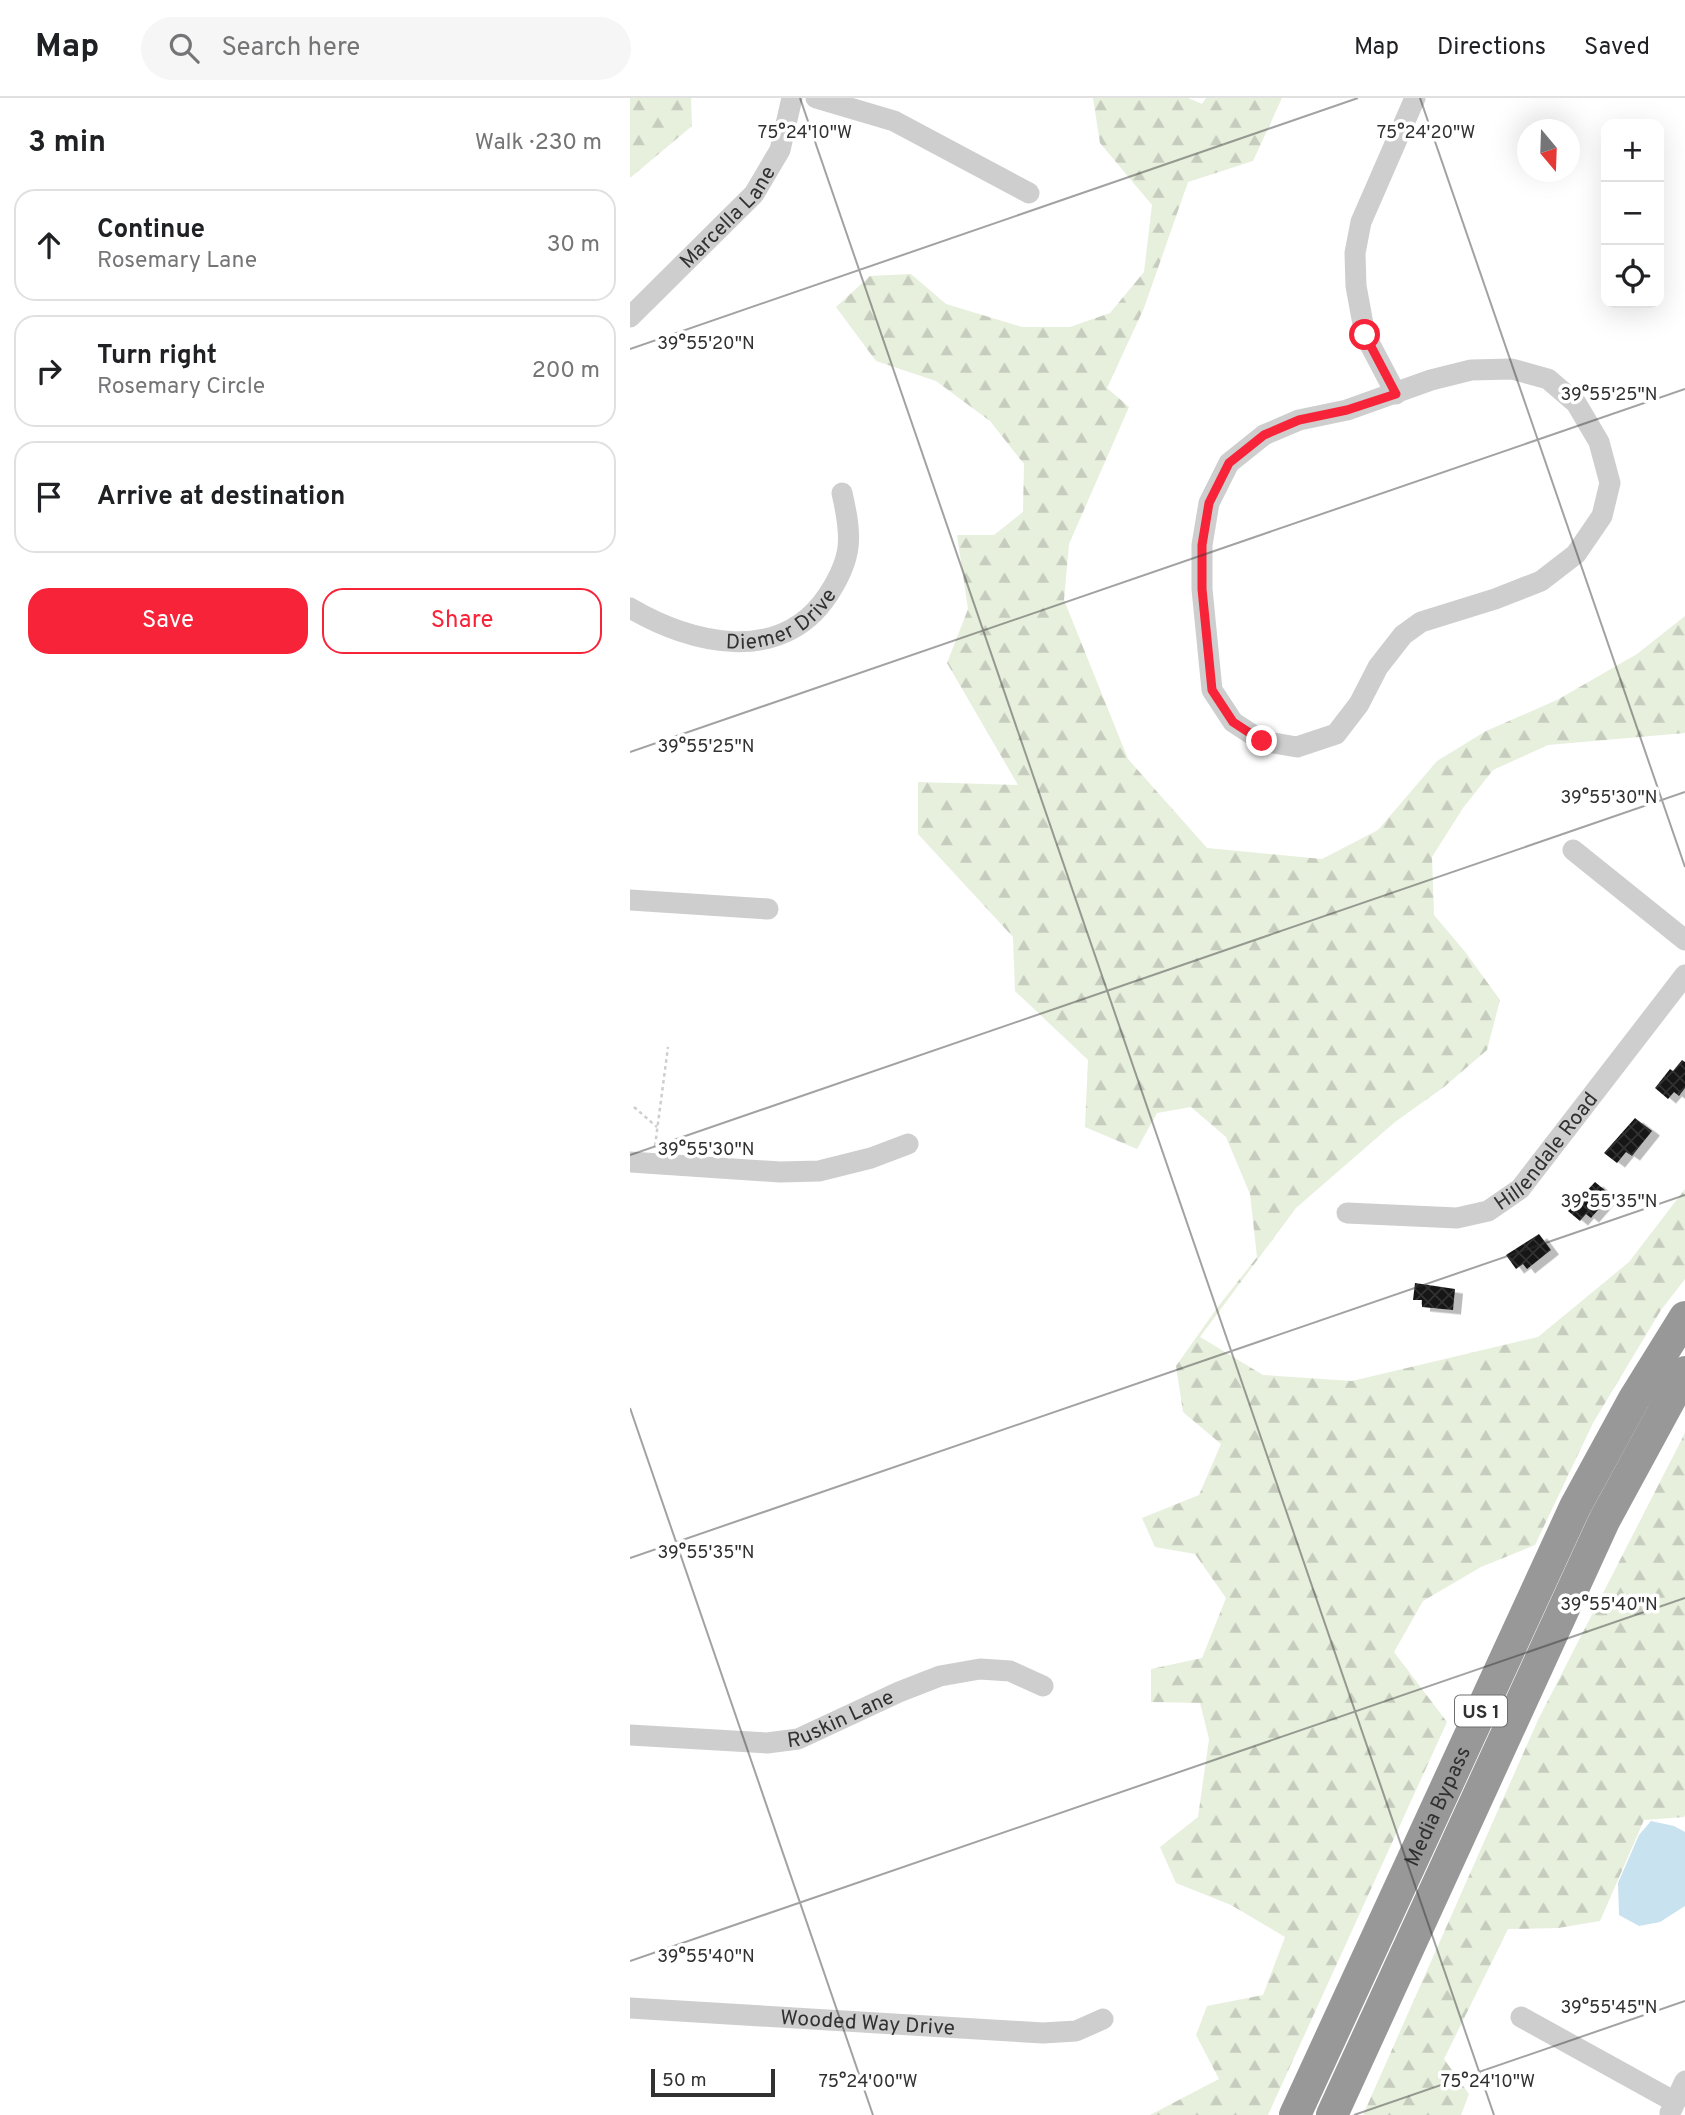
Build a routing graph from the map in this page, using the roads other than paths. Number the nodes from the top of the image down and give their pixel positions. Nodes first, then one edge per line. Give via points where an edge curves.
1 (792, 98) edge
2 (816, 98) edge
3 (1415, 98) edge
4 (1029, 193) dead end
5 (630, 317) edge
6 (1396, 394) junction
7 (842, 493) dead end
8 (630, 608) edge
9 (1573, 850) dead end
10 (630, 900) edge
11 (768, 909) dead end
12 (1685, 940) edge
13 (1685, 975) edge
14 (908, 1144) dead end
15 (630, 1161) edge
16 (1347, 1213) dead end
17 (1685, 1317) edge
18 (1685, 1372) edge
19 (1043, 1686) dead end
20 (630, 1735) edge
21 (630, 2008) edge
22 (1521, 2017) dead end
23 (1103, 2019) dead end
24 (1685, 2081) edge
25 (1672, 2109) edge
26 (1295, 2115) edge
27 (1332, 2115) edge

1 - 5 street, Marcella Lane via 780,150 754,194
2 - 4 street via 894,121
3 - 6 street via 1361,222 1355,253 1365,335
6 - 6 street via 1299,420 1264,435 1229,463 1209,503 1202,545 1202,589 1212,690 1233,722 1262,741 1297,747 1336,734 1403,635 1421,622 1541,581 1576,554 1602,516 1610,483 1599,442 1576,403 1548,379 1512,369 1471,370
7 - 8 street, Diemer Drive via 850,527 849,550 828,595 799,626 768,639 727,642 688,634
9 - 12 street
10 - 11 street
13 - 16 street, Hillendale Road via 1520,1189 1488,1210 1457,1218
14 - 15 street via 819,1171
17 - 26 highway, Media Bypass / US 1 via 1575,1507
18 - 27 highway, Media Bypass / US 1 via 1604,1521
19 - 20 street, Ruskin Lane via 1010,1671 980,1669 940,1676 798,1739 768,1743
21 - 23 street, Wooded Way Drive via 1043,2033 1076,2031
22 - 25 street
24 - 25 street

